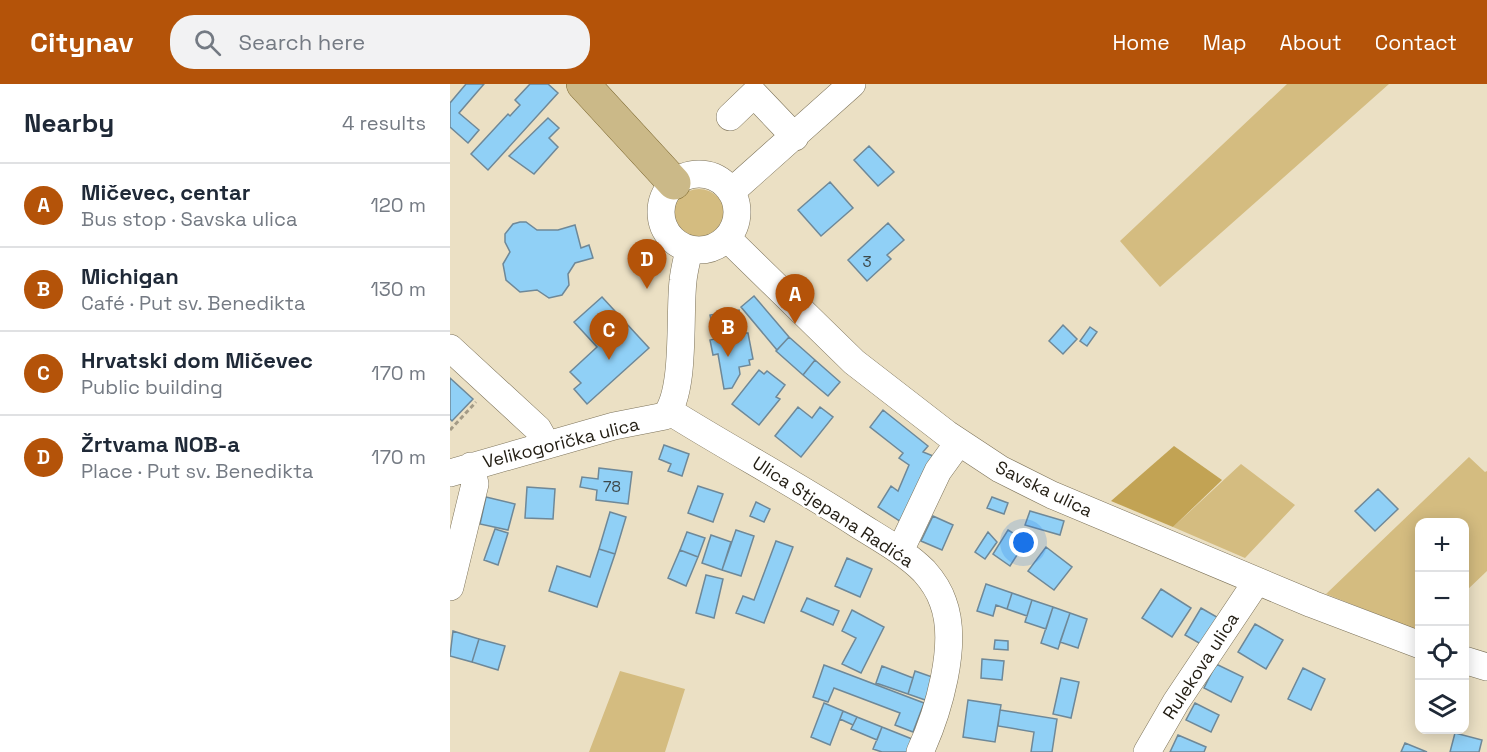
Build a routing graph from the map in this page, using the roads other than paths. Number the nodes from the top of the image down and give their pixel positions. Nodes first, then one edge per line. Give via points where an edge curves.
1 (583, 84) edge
2 (852, 84) edge
3 (730, 117) dead end
4 (795, 137) junction
5 (674, 183) junction
6 (731, 192) junction
7 (727, 238) junction
8 (690, 249) junction
9 (450, 348) edge
10 (669, 411) junction
11 (959, 442) junction
12 (547, 445) junction
13 (461, 470) edge
14 (900, 552) junction
15 (1257, 582) junction
16 (450, 587) edge
17 (1415, 643) edge
18 (1469, 662) edge
19 (1487, 667) edge
20 (920, 752) edge
21 (1147, 752) edge

1 - 5 main road
2 - 4 street
3 - 4 street via 754,94
4 - 6 street
5 - 6 street via 687,176 706,175 717,178
5 - 8 street via 663,201 664,226 670,237
6 - 7 street via 737,208 736,220
7 - 8 street via 709,249
7 - 11 street, Savska ulica via 854,362
8 - 10 street via 683,281 678,383
9 - 12 street via 538,429
10 - 12 street, Velikogorička ulica via 658,419 614,426
10 - 14 street, Ulica Stjepana Radića
11 - 14 street via 938,471
11 - 15 street, Savska ulica via 1000,469 1052,495
12 - 13 street, Velikogorička ulica
13 - 16 street via 475,484
14 - 20 street, Ulica Stjepana Radića via 934,584 944,603 947,622 939,701
15 - 17 street, Savska ulica
15 - 21 street, Rulekova ulica
18 - 19 street

